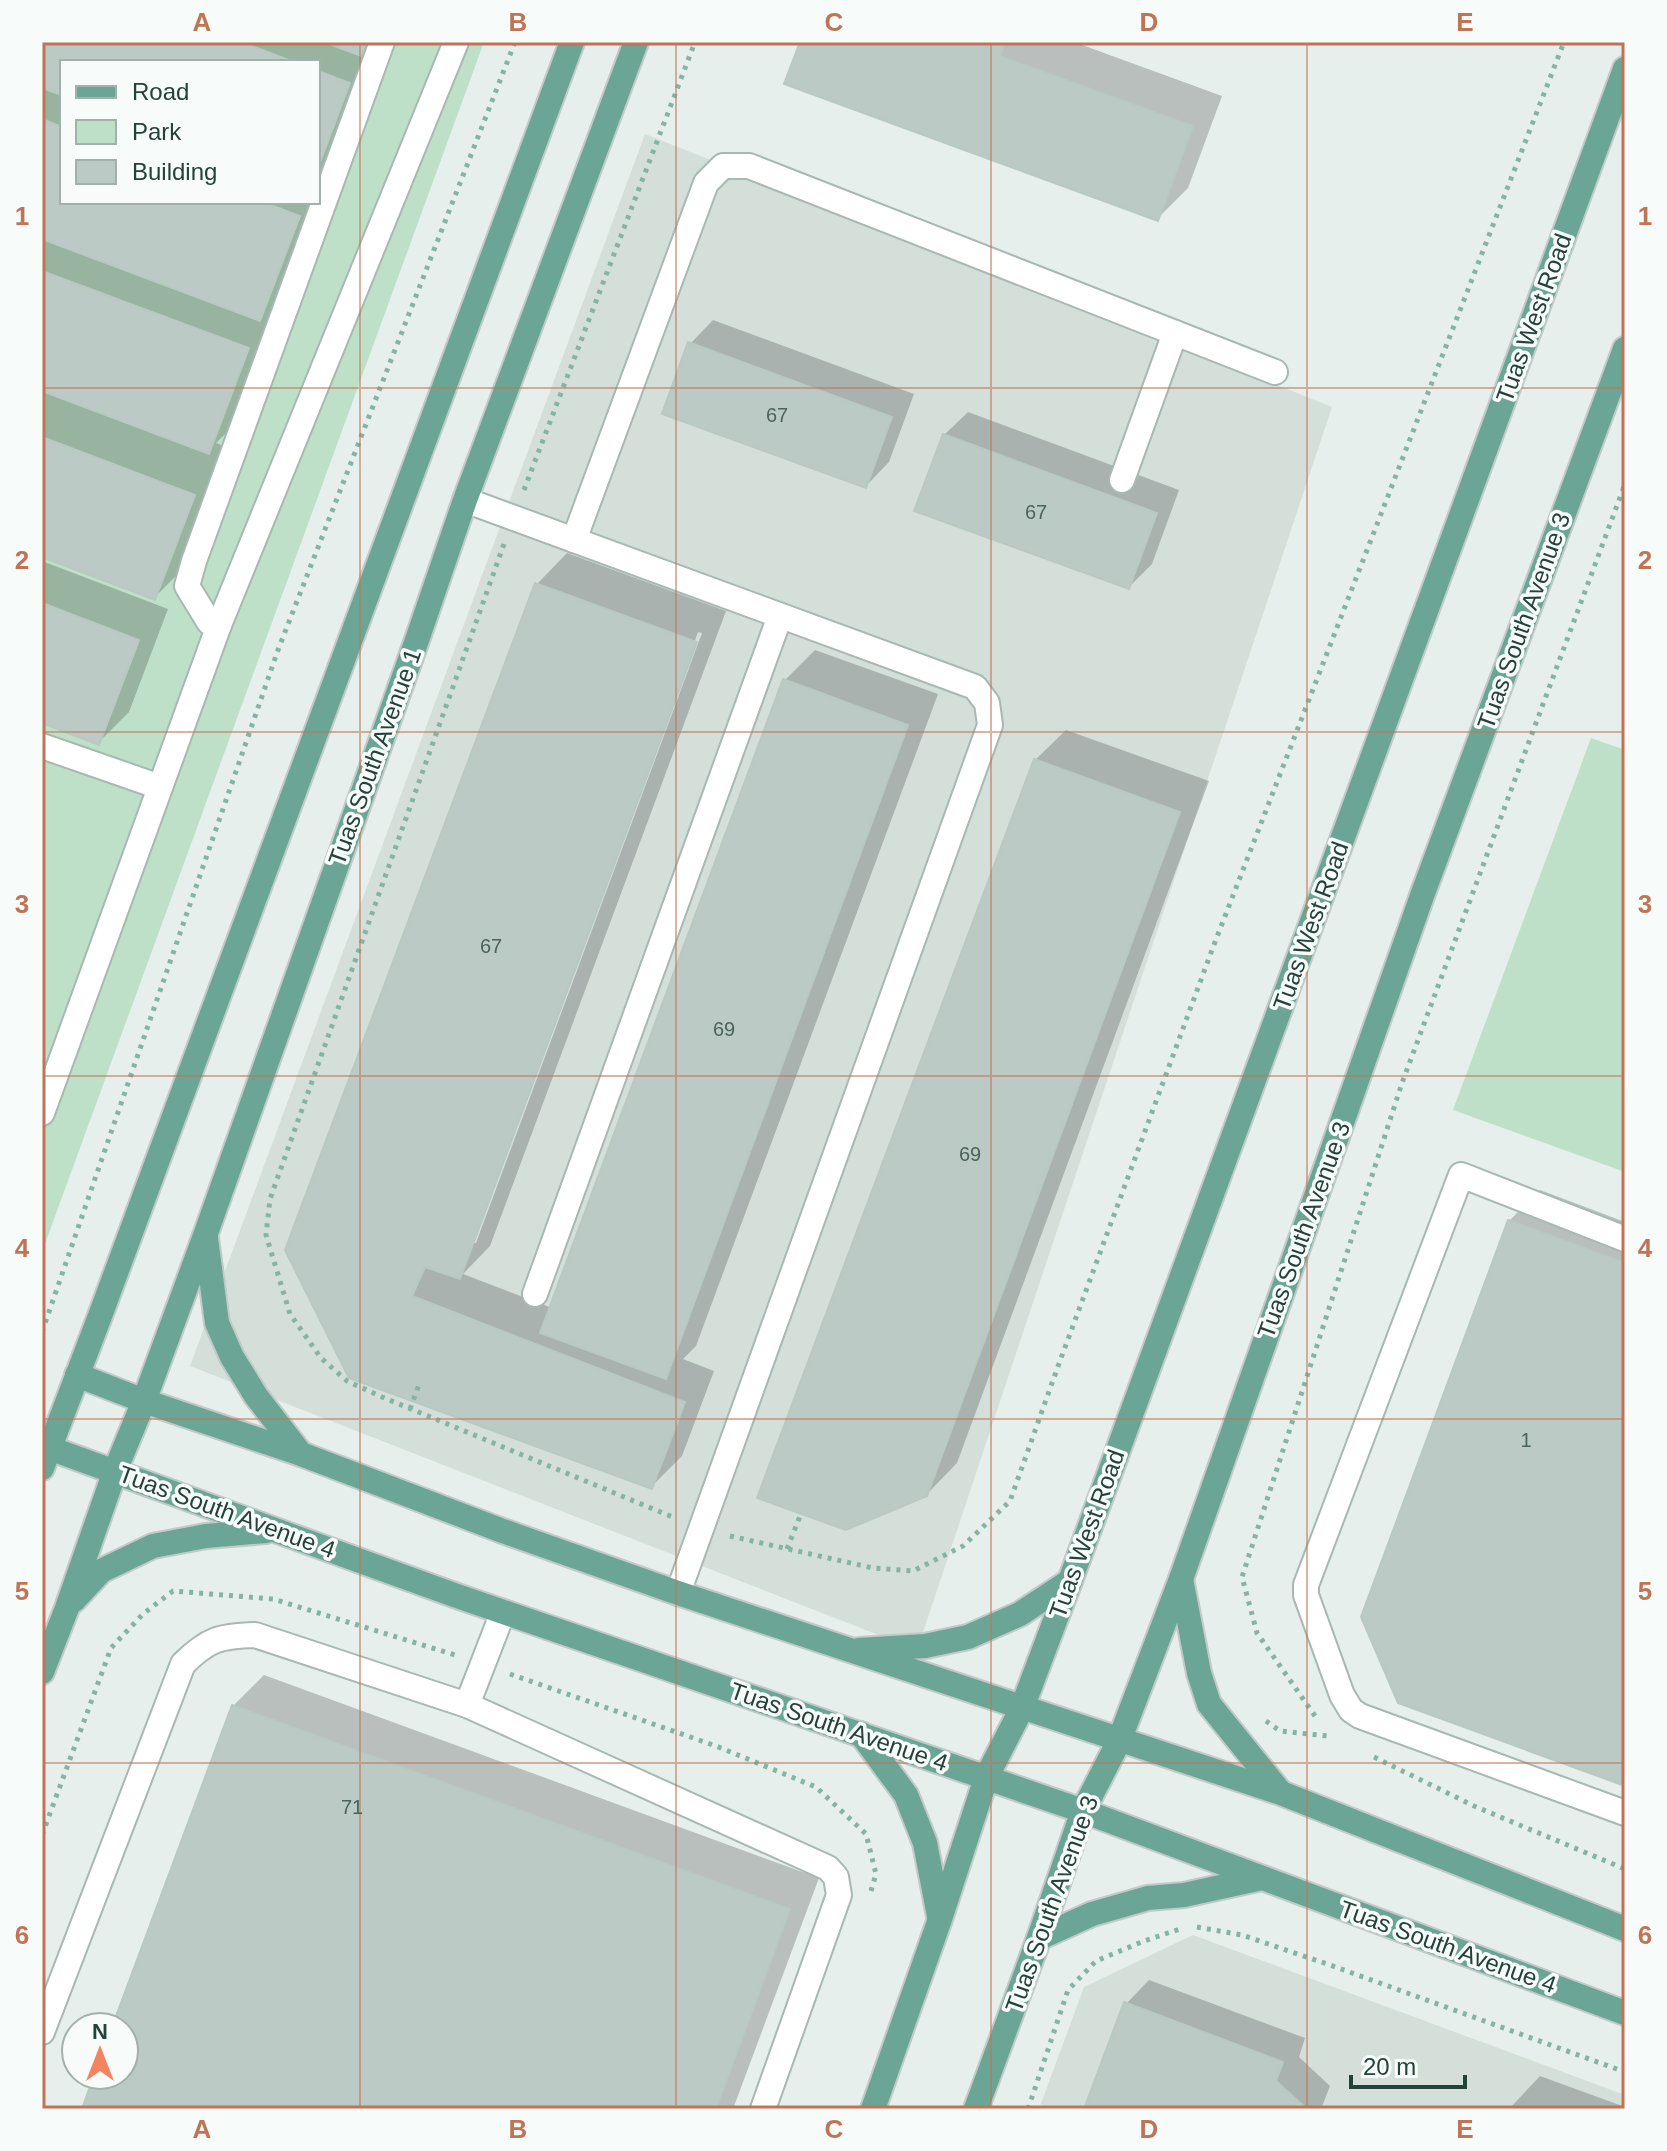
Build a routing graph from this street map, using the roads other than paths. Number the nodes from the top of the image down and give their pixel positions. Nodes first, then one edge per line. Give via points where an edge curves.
1 (382, 42) edge
2 (456, 42) edge
3 (572, 42) edge
4 (636, 42) edge
5 (1625, 69) edge
6 (1175, 333) junction
7 (1625, 349) edge
8 (1275, 372) dead end
9 (1122, 480) dead end
10 (465, 500) junction
11 (574, 540) junction
12 (780, 616) junction
13 (219, 625) junction
14 (42, 746) edge
15 (160, 787) junction
16 (42, 1113) edge
17 (206, 1233) junction
18 (1625, 1239) edge
19 (535, 1294) dead end
20 (77, 1375) junction
21 (144, 1401) junction
22 (301, 1454) junction
23 (46, 1458) edge
24 (115, 1471) junction
25 (277, 1530) junction
26 (1181, 1579) junction
27 (1070, 1581) junction
28 (678, 1593) junction
29 (67, 1608) junction
30 (503, 1612) junction
31 (849, 1651) junction
32 (42, 1672) edge
33 (467, 1705) junction
34 (1022, 1708) junction
35 (861, 1734) junction
36 (1119, 1741) junction
37 (986, 1778) junction
38 (1281, 1793) junction
39 (1083, 1811) junction
40 (1625, 1813) edge
41 (1262, 1878) junction
42 (940, 1919) junction
43 (1625, 1929) edge
44 (1039, 1938) junction
45 (1625, 2013) edge
46 (42, 2032) edge
47 (763, 2109) edge
48 (873, 2109) edge
49 (976, 2109) edge

1 - 13 lane via 187,586 209,622
2 - 13 lane
3 - 20 main road
4 - 10 main road, Tuas South Avenue 1
5 - 27 main road, Tuas West Road
6 - 8 lane
6 - 9 lane
6 - 11 lane via 749,166 723,166 706,183
7 - 26 main road, Tuas South Avenue 3 via 1423,893
10 - 11 lane
10 - 17 main road, Tuas South Avenue 1
11 - 12 lane
12 - 19 lane
12 - 28 lane via 975,687 987,703 990,725
13 - 15 lane
14 - 15 lane
15 - 16 lane
17 - 21 main road, Tuas South Avenue 1
17 - 22 main road via 217,1323 256,1396
18 - 40 lane via 1461,1175 1306,1585 1351,1710
20 - 21 main road
20 - 23 main road
21 - 22 main road
21 - 24 main road, Tuas South Avenue 1
22 - 28 main road
23 - 24 main road, Tuas South Avenue 4
24 - 25 main road, Tuas South Avenue 4
24 - 29 main road, Tuas South Avenue 1
25 - 29 main road via 153,1546 101,1571
25 - 30 main road, Tuas South Avenue 4
26 - 36 main road, Tuas South Avenue 3
26 - 38 main road via 1209,1704
27 - 31 main road via 1020,1614 968,1637
27 - 34 main road, Tuas West Road
28 - 31 main road
29 - 32 main road
30 - 33 lane
30 - 35 main road, Tuas South Avenue 4
31 - 34 main road
33 - 46 lane via 255,1635 230,1635 201,1646 183,1664
33 - 47 lane via 828,1868 836,1877 839,1895
34 - 36 main road
34 - 37 main road, Tuas West Road
35 - 37 main road, Tuas South Avenue 4
35 - 42 main road via 906,1795 925,1843
36 - 38 main road
36 - 39 main road, Tuas South Avenue 3
37 - 39 main road, Tuas South Avenue 4
37 - 42 main road
38 - 43 main road
39 - 41 main road, Tuas South Avenue 4
39 - 44 main road, Tuas South Avenue 3
41 - 44 main road via 1148,1898 1092,1914
41 - 45 main road, Tuas South Avenue 4
42 - 48 main road
44 - 49 main road, Tuas South Avenue 3

